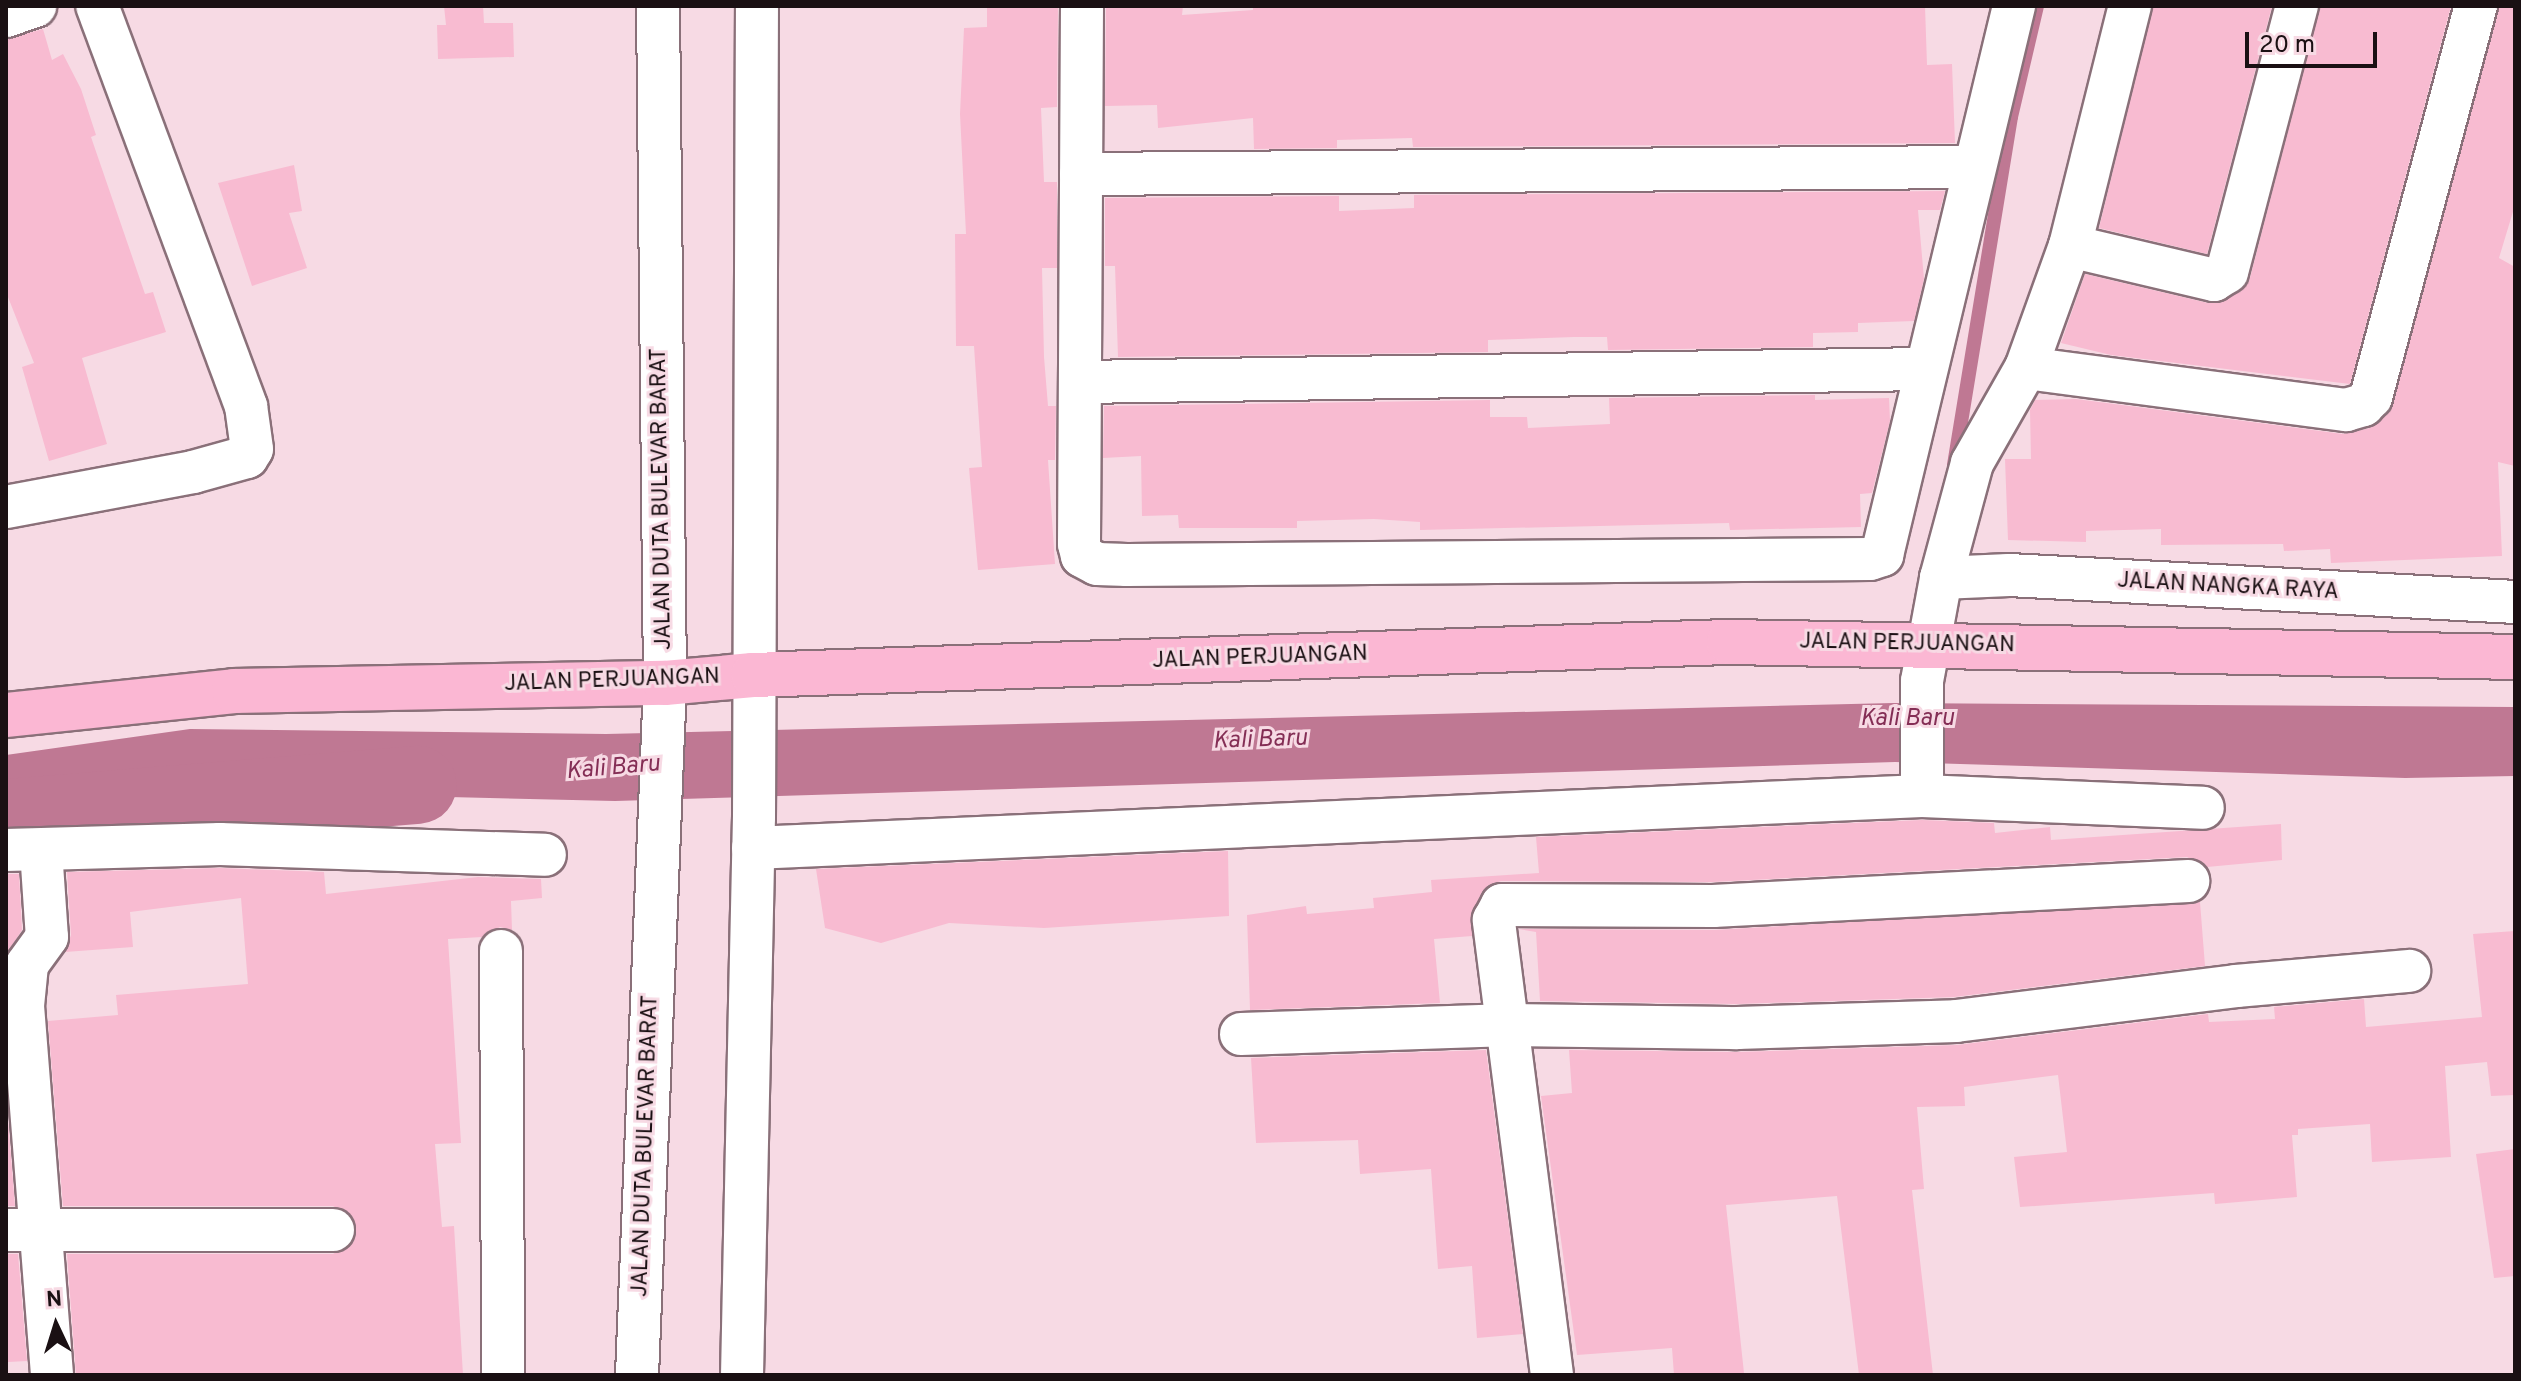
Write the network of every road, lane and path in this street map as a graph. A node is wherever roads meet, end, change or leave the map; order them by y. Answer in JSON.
{"nodes":[{"id":1,"x":35,"y":6,"type":"edge"},
{"id":2,"x":97,"y":6,"type":"edge"},
{"id":3,"x":658,"y":6,"type":"edge"},
{"id":4,"x":757,"y":6,"type":"edge"},
{"id":5,"x":1082,"y":6,"type":"edge"},
{"id":6,"x":2014,"y":6,"type":"edge"},
{"id":7,"x":2130,"y":6,"type":"edge"},
{"id":8,"x":2297,"y":6,"type":"edge"},
{"id":9,"x":2476,"y":6,"type":"edge"},
{"id":10,"x":6,"y":16,"type":"edge"},
{"id":11,"x":1971,"y":167,"type":"junction"},
{"id":12,"x":1081,"y":174,"type":"junction"},
{"id":13,"x":2070,"y":246,"type":"junction"},
{"id":14,"x":2026,"y":368,"type":"junction"},
{"id":15,"x":1924,"y":369,"type":"junction"},
{"id":16,"x":1080,"y":382,"type":"junction"},
{"id":17,"x":9,"y":499,"type":"edge"},
{"id":18,"x":1941,"y":578,"type":"junction"},
{"id":19,"x":2515,"y":602,"type":"edge"},
{"id":20,"x":2515,"y":657,"type":"edge"},
{"id":21,"x":1925,"y":663,"type":"junction"},
{"id":22,"x":753,"y":675,"type":"junction"},
{"id":23,"x":664,"y":702,"type":"junction"},
{"id":24,"x":6,"y":715,"type":"edge"},
{"id":25,"x":1921,"y":784,"type":"junction"},
{"id":26,"x":2203,"y":808,"type":"dead end"},
{"id":27,"x":753,"y":832,"type":"junction"},
{"id":28,"x":24,"y":850,"type":"edge"},
{"id":29,"x":545,"y":855,"type":"dead end"},
{"id":30,"x":2188,"y":881,"type":"dead end"},
{"id":31,"x":501,"y":951,"type":"dead end"},
{"id":32,"x":2409,"y":971,"type":"dead end"},
{"id":33,"x":1510,"y":1025,"type":"junction"},
{"id":34,"x":1241,"y":1034,"type":"dead end"},
{"id":35,"x":24,"y":1230,"type":"edge"},
{"id":36,"x":333,"y":1230,"type":"dead end"},
{"id":37,"x":52,"y":1375,"type":"edge"},
{"id":38,"x":503,"y":1375,"type":"edge"},
{"id":39,"x":637,"y":1375,"type":"edge"},
{"id":40,"x":742,"y":1375,"type":"edge"},
{"id":41,"x":1552,"y":1375,"type":"edge"}],
"edges":[{"from":1,"to":10,"type":"street"},
{"from":2,"to":17,"type":"street"},
{"from":3,"to":23,"type":"street","name":"JALAN DUTA BULEVAR BARAT"},
{"from":4,"to":22,"type":"street"},
{"from":5,"to":12,"type":"street"},
{"from":6,"to":11,"type":"street"},
{"from":7,"to":13,"type":"street"},
{"from":8,"to":13,"type":"street"},
{"from":9,"to":14,"type":"street"},
{"from":11,"to":12,"type":"street"},
{"from":11,"to":15,"type":"street"},
{"from":12,"to":16,"type":"street"},
{"from":13,"to":14,"type":"street"},
{"from":14,"to":18,"type":"street"},
{"from":15,"to":16,"type":"street"},
{"from":15,"to":16,"type":"street"},
{"from":18,"to":19,"type":"street","name":"JALAN NANGKA RAYA"},
{"from":18,"to":21,"type":"street"},
{"from":20,"to":21,"type":"main road","name":"JALAN PERJUANGAN"},
{"from":21,"to":22,"type":"main road","name":"JALAN PERJUANGAN"},
{"from":21,"to":25,"type":"street"},
{"from":22,"to":23,"type":"main road","name":"JALAN PERJUANGAN"},
{"from":22,"to":27,"type":"street"},
{"from":23,"to":24,"type":"main road","name":"JALAN PERJUANGAN"},
{"from":23,"to":39,"type":"street","name":"JALAN DUTA BULEVAR BARAT"},
{"from":25,"to":26,"type":"street"},
{"from":25,"to":27,"type":"street"},
{"from":27,"to":40,"type":"street"},
{"from":28,"to":29,"type":"street"},
{"from":28,"to":35,"type":"street"},
{"from":30,"to":33,"type":"street"},
{"from":31,"to":38,"type":"street"},
{"from":32,"to":33,"type":"street"},
{"from":33,"to":34,"type":"street"},
{"from":33,"to":41,"type":"street"},
{"from":35,"to":36,"type":"street"},
{"from":35,"to":37,"type":"street"}]}
